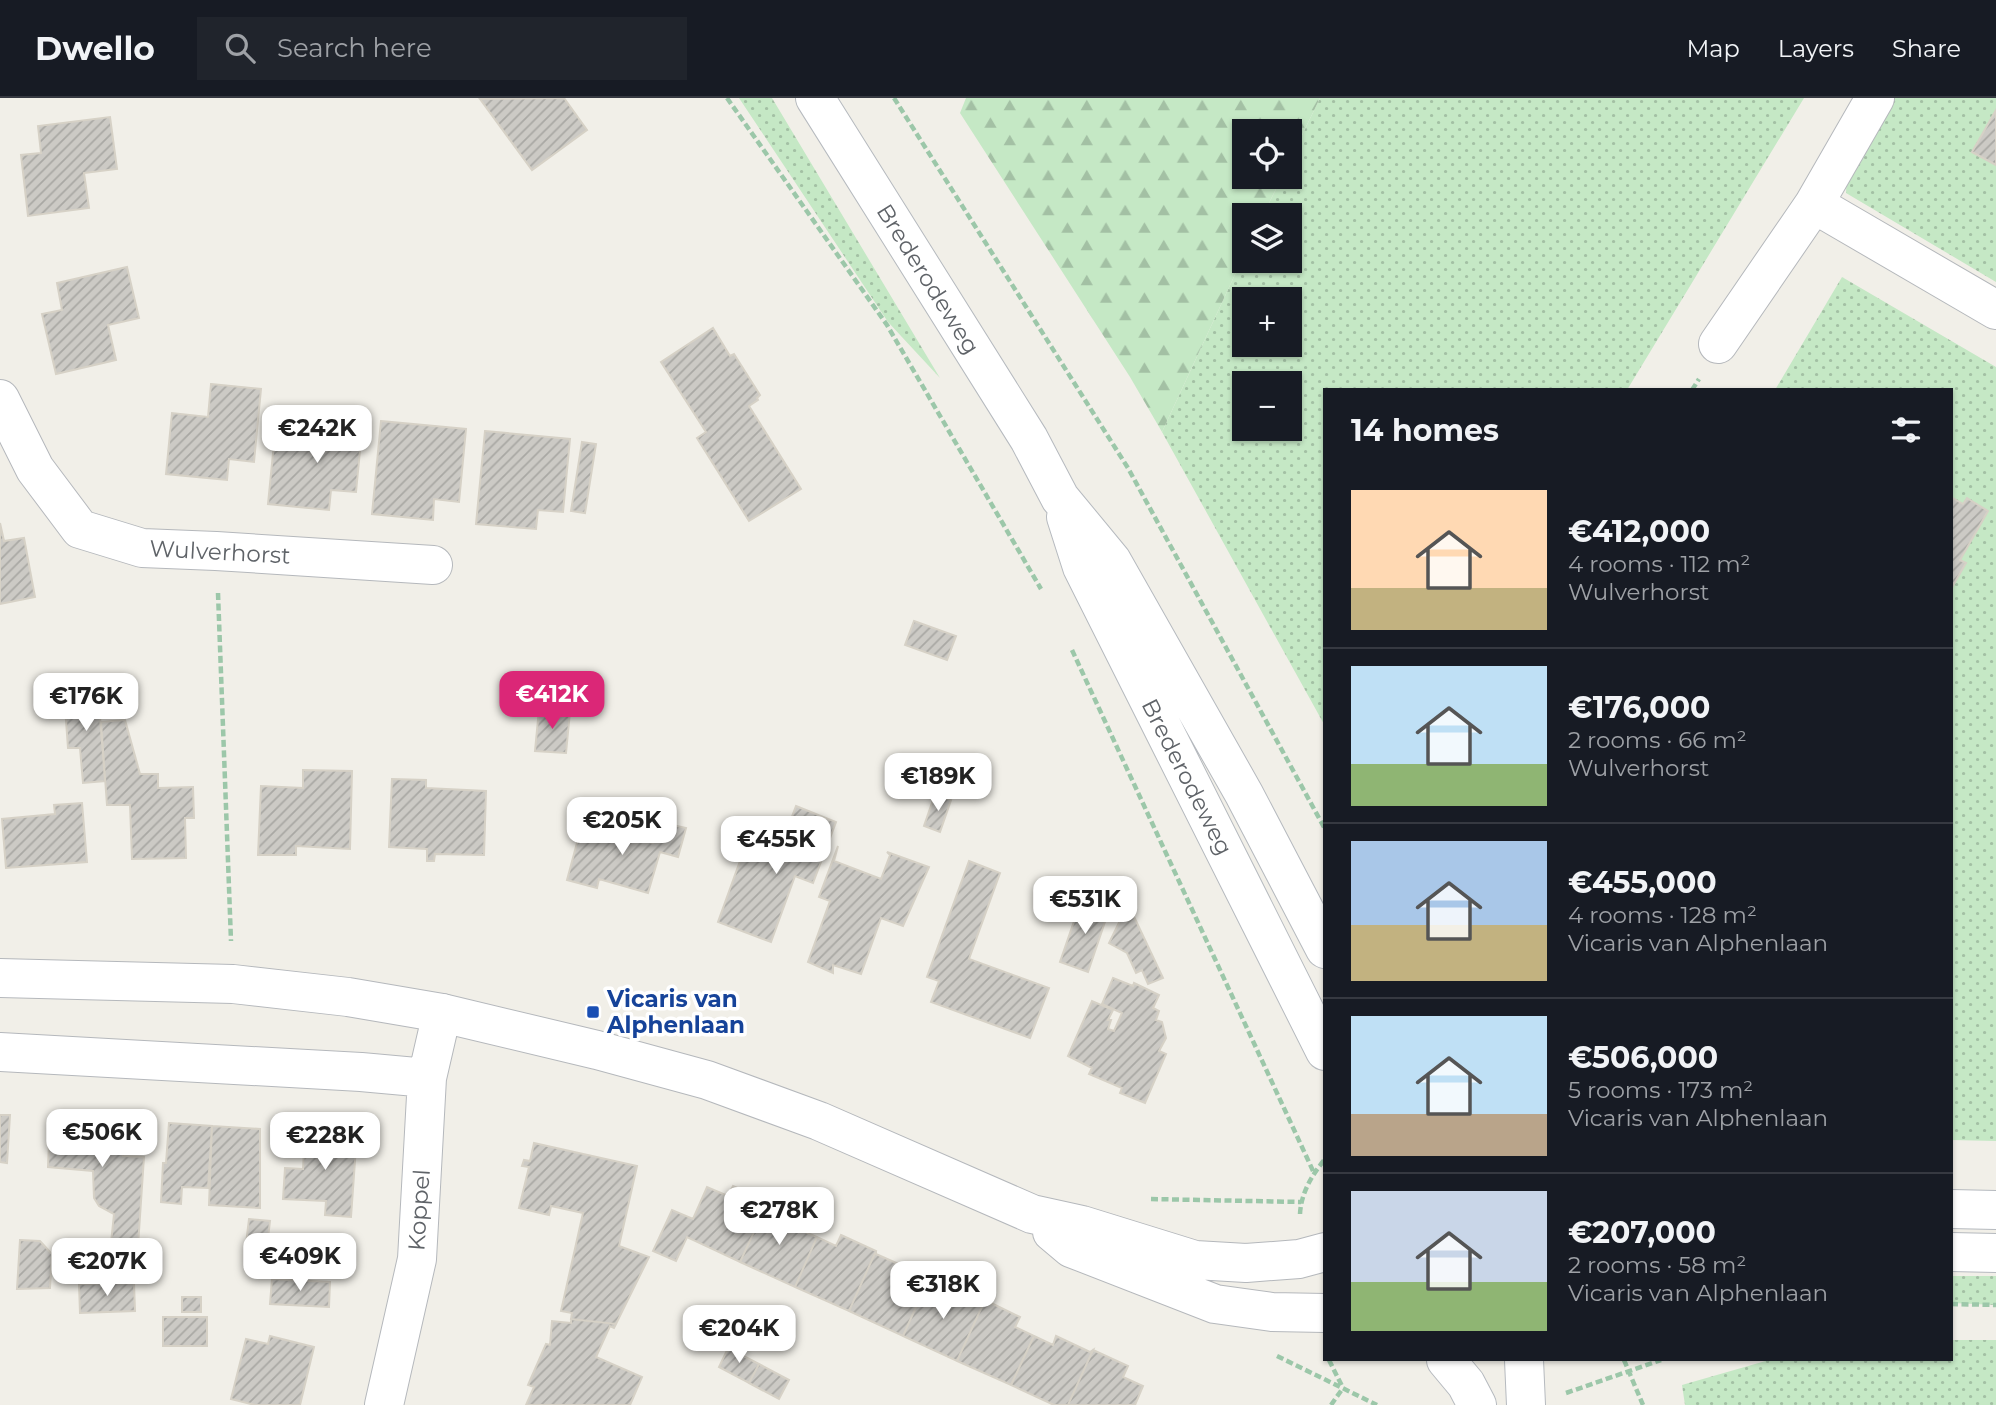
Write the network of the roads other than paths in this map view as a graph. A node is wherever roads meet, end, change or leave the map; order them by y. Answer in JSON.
{"nodes":[{"id":1,"x":815,"y":98,"type":"edge"},
{"id":2,"x":1875,"y":98,"type":"edge"},
{"id":3,"x":1814,"y":204,"type":"junction"},
{"id":4,"x":1996,"y":310,"type":"edge"},
{"id":5,"x":1718,"y":344,"type":"dead end"},
{"id":6,"x":0,"y":399,"type":"edge"},
{"id":7,"x":1060,"y":498,"type":"junction"},
{"id":8,"x":433,"y":565,"type":"dead end"},
{"id":9,"x":1323,"y":945,"type":"edge"},
{"id":10,"x":0,"y":978,"type":"edge"},
{"id":11,"x":442,"y":1013,"type":"junction"},
{"id":12,"x":1323,"y":1047,"type":"edge"},
{"id":13,"x":0,"y":1052,"type":"edge"},
{"id":14,"x":427,"y":1078,"type":"junction"},
{"id":15,"x":1953,"y":1209,"type":"edge"},
{"id":16,"x":1996,"y":1210,"type":"edge"},
{"id":17,"x":1032,"y":1214,"type":"junction"},
{"id":18,"x":1953,"y":1252,"type":"edge"},
{"id":19,"x":1323,"y":1253,"type":"edge"},
{"id":20,"x":1996,"y":1253,"type":"edge"},
{"id":21,"x":1323,"y":1313,"type":"edge"},
{"id":22,"x":1447,"y":1361,"type":"edge"},
{"id":23,"x":1524,"y":1361,"type":"edge"},
{"id":24,"x":1540,"y":1401,"type":"edge"},
{"id":25,"x":384,"y":1405,"type":"edge"},
{"id":26,"x":1476,"y":1405,"type":"edge"}],
"edges":[{"from":1,"to":7,"type":"street","name":"Brederodeweg"},
{"from":2,"to":3,"type":"street"},
{"from":3,"to":4,"type":"street"},
{"from":3,"to":5,"type":"street"},
{"from":6,"to":8,"type":"street","name":"Wulverhorst"},
{"from":7,"to":9,"type":"street","name":"Brederodeweg"},
{"from":7,"to":12,"type":"street","name":"Brederodeweg"},
{"from":10,"to":11,"type":"street"},
{"from":11,"to":14,"type":"street","name":"Koppel"},
{"from":11,"to":17,"type":"street"},
{"from":13,"to":14,"type":"street"},
{"from":14,"to":25,"type":"street","name":"Koppel"},
{"from":15,"to":16,"type":"street"},
{"from":17,"to":19,"type":"street"},
{"from":17,"to":21,"type":"street"},
{"from":18,"to":20,"type":"street"},
{"from":22,"to":26,"type":"street"},
{"from":23,"to":24,"type":"street"}]}
